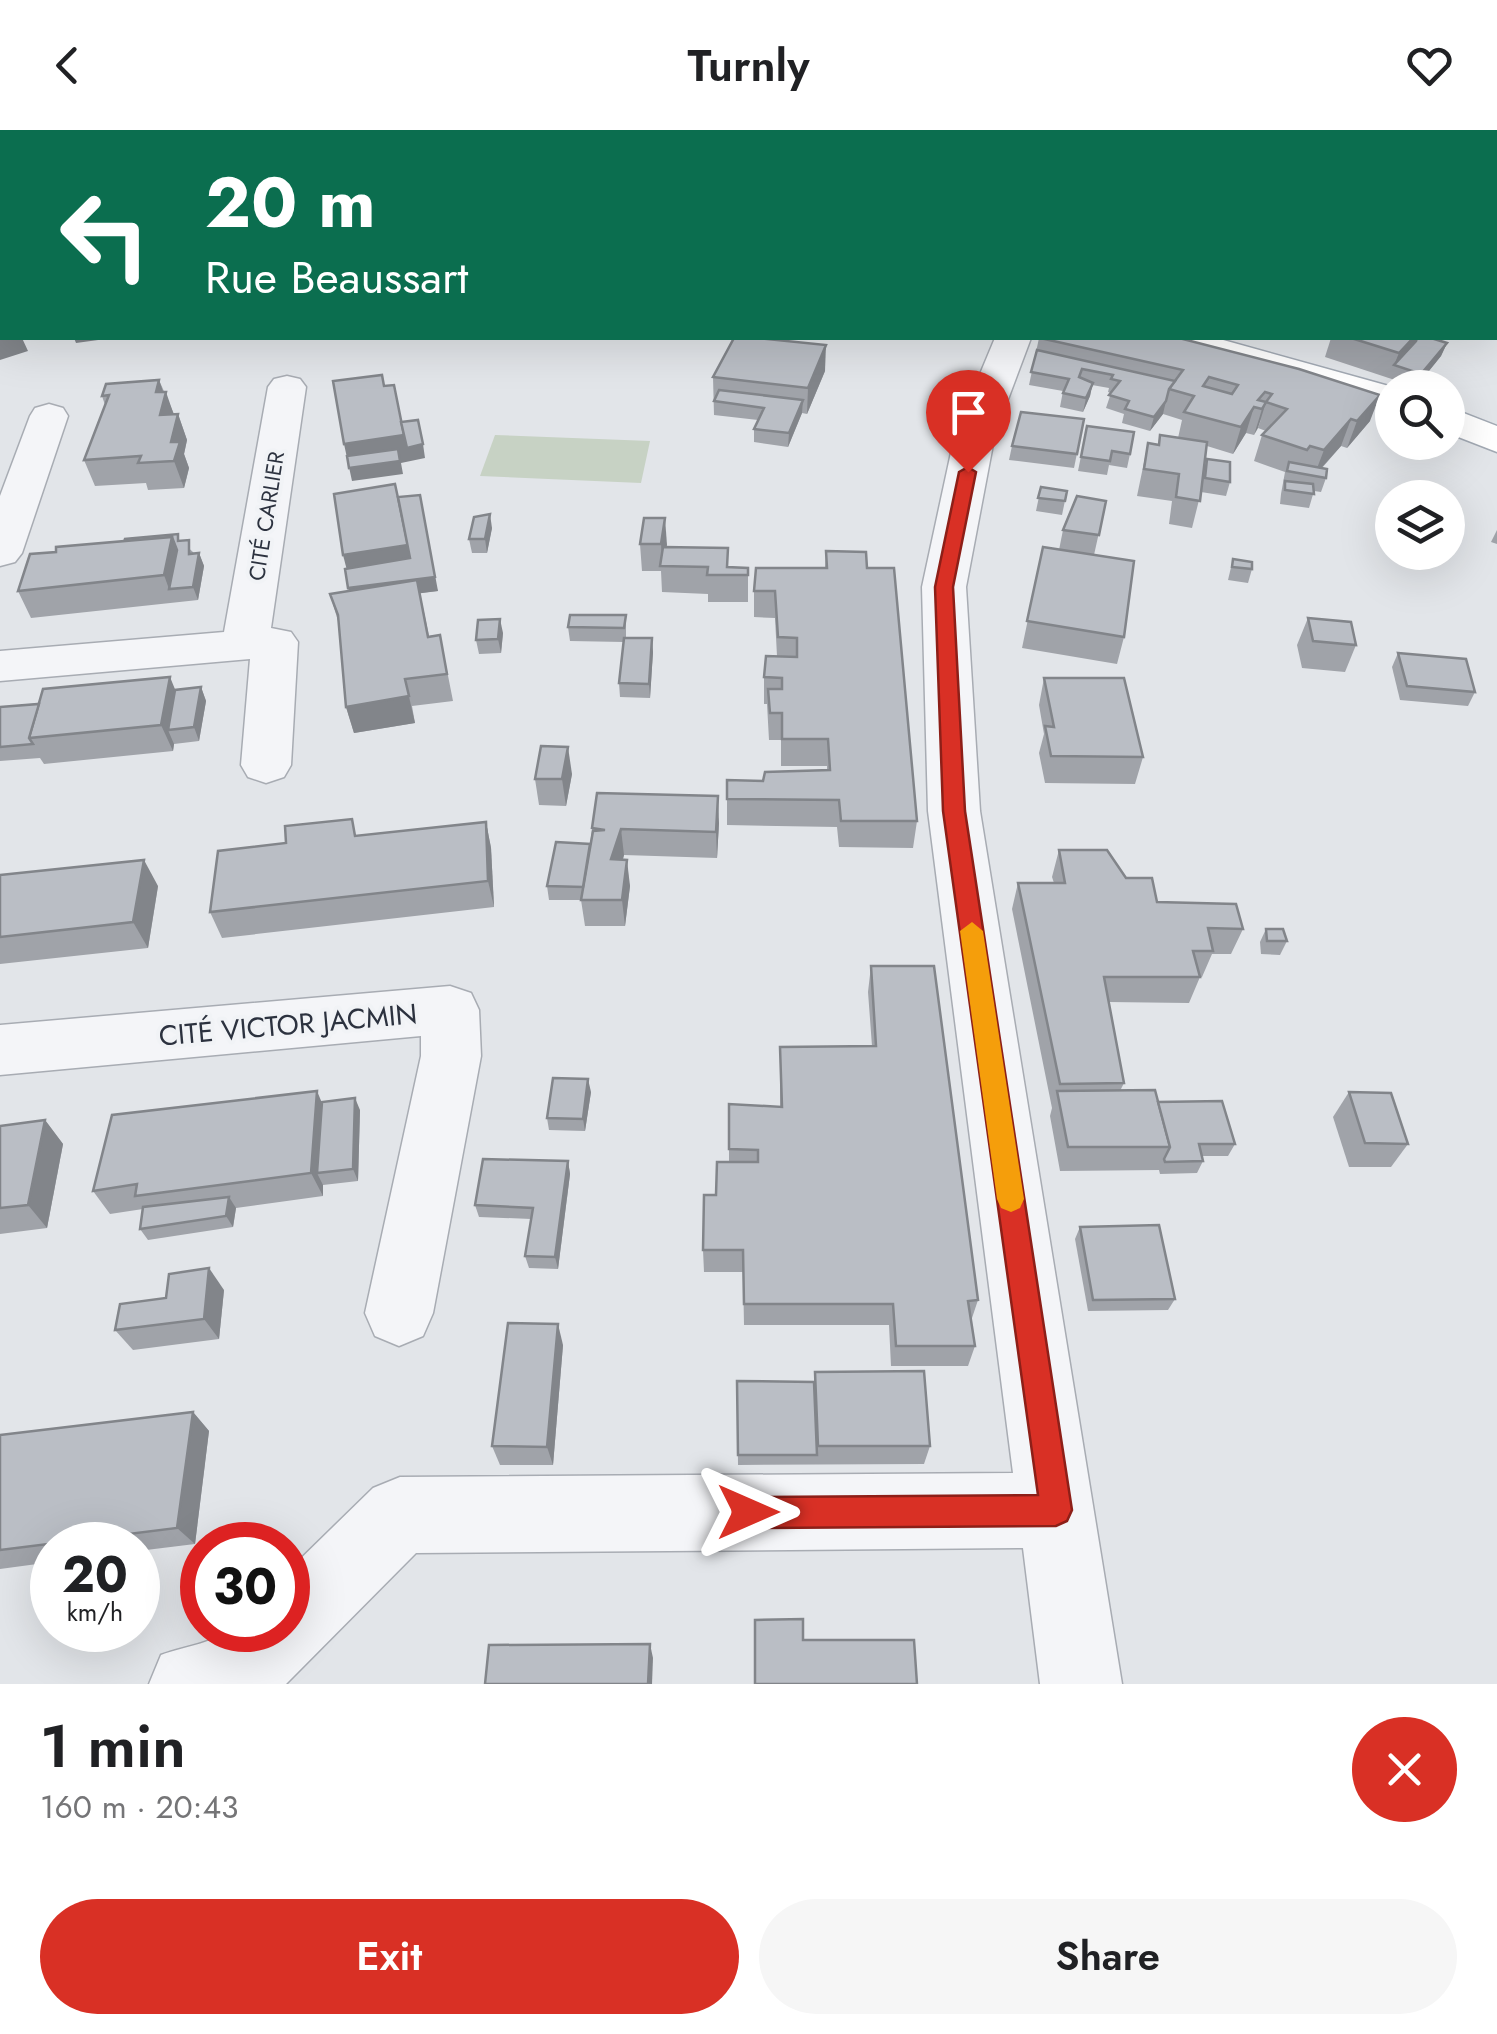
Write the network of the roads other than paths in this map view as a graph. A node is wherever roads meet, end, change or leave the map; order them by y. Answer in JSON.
{"nodes":[{"id":1,"x":1012,"y":340,"type":"edge"},
{"id":2,"x":1185,"y":340,"type":"edge"},
{"id":3,"x":287,"y":387,"type":"dead end"},
{"id":4,"x":1375,"y":393,"type":"edge"},
{"id":5,"x":49,"y":416,"type":"dead end"},
{"id":6,"x":1465,"y":426,"type":"edge"},
{"id":7,"x":1497,"y":440,"type":"edge"},
{"id":8,"x":0,"y":553,"type":"edge"},
{"id":9,"x":244,"y":645,"type":"junction"},
{"id":10,"x":0,"y":666,"type":"edge"},
{"id":11,"x":266,"y":765,"type":"dead end"},
{"id":12,"x":0,"y":1050,"type":"edge"},
{"id":13,"x":399,"y":1313,"type":"dead end"},
{"id":14,"x":1056,"y":1510,"type":"junction"},
{"id":15,"x":310,"y":1604,"type":"edge"},
{"id":16,"x":261,"y":1652,"type":"edge"},
{"id":17,"x":190,"y":1684,"type":"edge"},
{"id":18,"x":1082,"y":1684,"type":"edge"}],
"edges":[{"from":1,"to":14,"type":"street"},
{"from":2,"to":4,"type":"main road"},
{"from":3,"to":9,"type":"street","name":"CITÉ CARLIER"},
{"from":5,"to":8,"type":"street"},
{"from":6,"to":7,"type":"main road"},
{"from":9,"to":10,"type":"street"},
{"from":9,"to":11,"type":"street"},
{"from":12,"to":13,"type":"street","name":"CITÉ VICTOR JACMIN"},
{"from":14,"to":15,"type":"street"},
{"from":14,"to":18,"type":"street"},
{"from":16,"to":17,"type":"street"}]}
